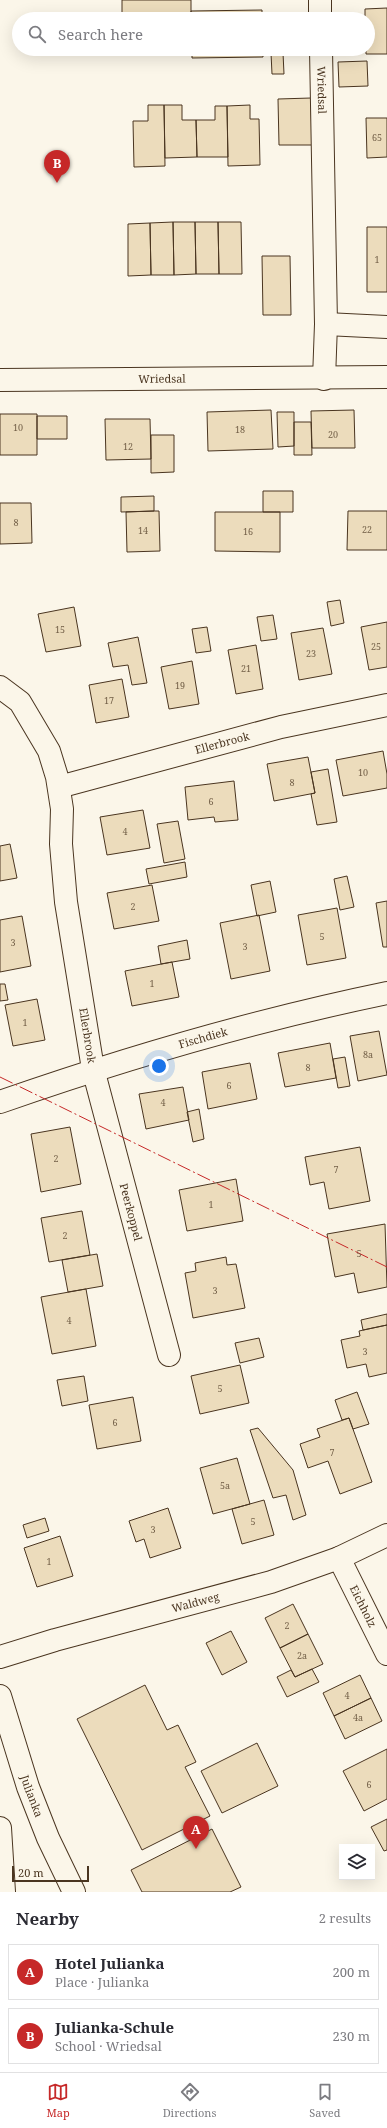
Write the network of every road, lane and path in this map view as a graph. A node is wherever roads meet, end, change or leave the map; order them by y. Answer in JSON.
{"nodes":[{"id":1,"x":320,"y":0,"type":"edge"},
{"id":2,"x":320,"y":12,"type":"edge"},
{"id":3,"x":321,"y":56,"type":"edge"},
{"id":4,"x":326,"y":324,"type":"junction"},
{"id":5,"x":387,"y":327,"type":"edge"},
{"id":6,"x":387,"y":377,"type":"edge"},
{"id":7,"x":324,"y":379,"type":"junction"},
{"id":8,"x":0,"y":380,"type":"edge"},
{"id":9,"x":0,"y":687,"type":"edge"},
{"id":10,"x":387,"y":705,"type":"edge"},
{"id":11,"x":59,"y":787,"type":"junction"},
{"id":12,"x":387,"y":993,"type":"edge"},
{"id":13,"x":93,"y":1069,"type":"junction"},
{"id":14,"x":0,"y":1102,"type":"edge"},
{"id":15,"x":169,"y":1355,"type":"dead end"},
{"id":16,"x":387,"y":1535,"type":"edge"},
{"id":17,"x":338,"y":1558,"type":"junction"},
{"id":18,"x":387,"y":1654,"type":"edge"},
{"id":19,"x":0,"y":1657,"type":"edge"},
{"id":20,"x":0,"y":1696,"type":"edge"},
{"id":21,"x":0,"y":1828,"type":"edge"},
{"id":22,"x":4,"y":1892,"type":"edge"},
{"id":23,"x":74,"y":1892,"type":"edge"}],
"edges":[{"from":1,"to":2,"type":"street"},
{"from":3,"to":4,"type":"street","name":"Wriedsal"},
{"from":4,"to":5,"type":"street"},
{"from":4,"to":7,"type":"street","name":"Wriedsal"},
{"from":6,"to":7,"type":"street","name":"Wriedsal"},
{"from":7,"to":8,"type":"street","name":"Wriedsal"},
{"from":9,"to":11,"type":"street","name":"Ellerbrook"},
{"from":10,"to":11,"type":"street","name":"Ellerbrook"},
{"from":11,"to":13,"type":"street","name":"Ellerbrook"},
{"from":12,"to":13,"type":"street","name":"Fischdiek"},
{"from":13,"to":14,"type":"street","name":"Fischdiek"},
{"from":13,"to":15,"type":"street","name":"Peerkoppel"},
{"from":16,"to":17,"type":"street","name":"Waldweg"},
{"from":17,"to":18,"type":"street","name":"Eichholz"},
{"from":17,"to":19,"type":"street","name":"Waldweg"},
{"from":20,"to":23,"type":"street","name":"Julianka"},
{"from":21,"to":22,"type":"street"}]}
